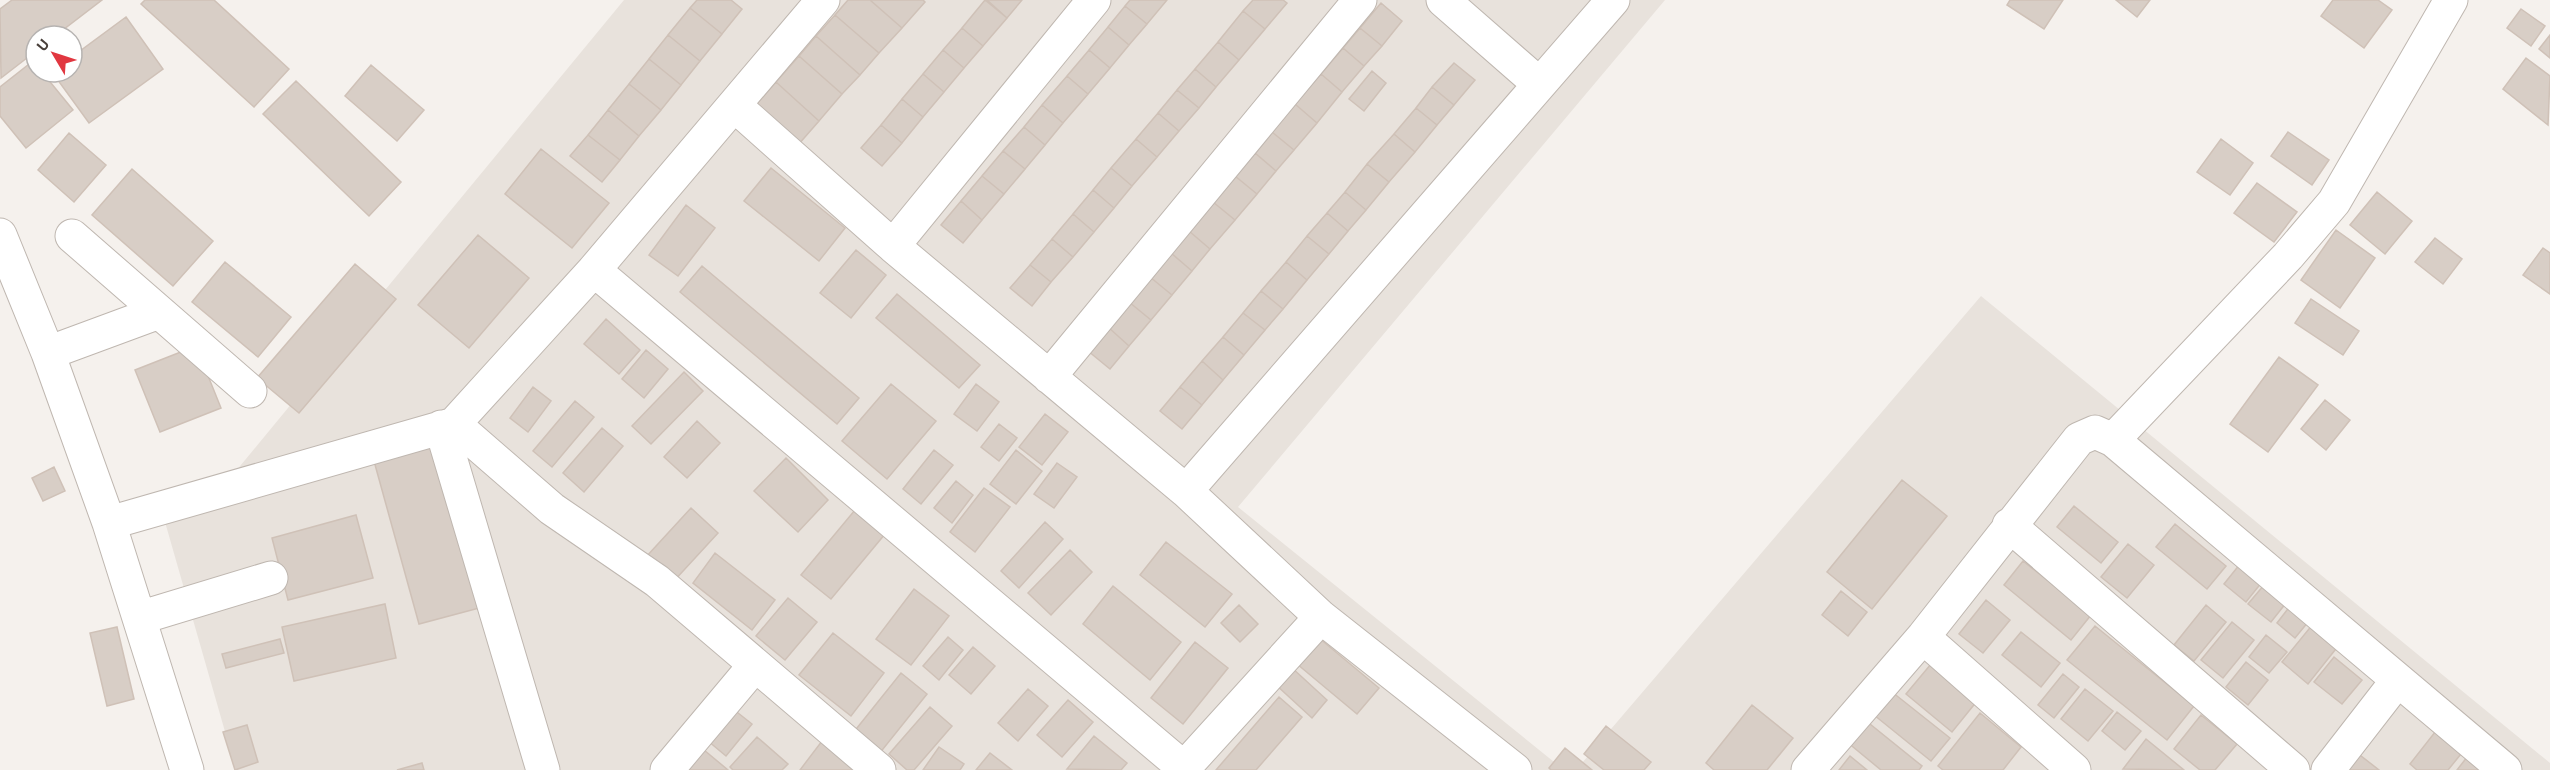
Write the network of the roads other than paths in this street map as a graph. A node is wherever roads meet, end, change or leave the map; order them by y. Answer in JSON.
{"nodes":[{"id":1,"x":823,"y":0,"type":"edge"},
{"id":2,"x":1094,"y":0,"type":"edge"},
{"id":3,"x":1360,"y":0,"type":"edge"},
{"id":4,"x":1443,"y":0,"type":"edge"},
{"id":5,"x":1613,"y":0,"type":"edge"},
{"id":6,"x":2451,"y":0,"type":"edge"},
{"id":7,"x":1539,"y":84,"type":"junction"},
{"id":8,"x":734,"y":105,"type":"junction"},
{"id":9,"x":0,"y":235,"type":"edge"},
{"id":10,"x":72,"y":236,"type":"dead end"},
{"id":11,"x":893,"y":246,"type":"junction"},
{"id":12,"x":594,"y":270,"type":"junction"},
{"id":13,"x":159,"y":312,"type":"junction"},
{"id":14,"x":48,"y":353,"type":"junction"},
{"id":15,"x":1049,"y":377,"type":"junction"},
{"id":16,"x":250,"y":391,"type":"dead end"},
{"id":17,"x":447,"y":426,"type":"junction"},
{"id":18,"x":2113,"y":440,"type":"junction"},
{"id":19,"x":1186,"y":491,"type":"junction"},
{"id":20,"x":109,"y":523,"type":"junction"},
{"id":21,"x":2009,"y":525,"type":"junction"},
{"id":22,"x":271,"y":578,"type":"dead end"},
{"id":23,"x":1321,"y":617,"type":"junction"},
{"id":24,"x":139,"y":618,"type":"junction"},
{"id":25,"x":1923,"y":637,"type":"junction"},
{"id":26,"x":755,"y":665,"type":"junction"},
{"id":27,"x":2397,"y":681,"type":"junction"},
{"id":28,"x":2060,"y":765,"type":"edge"},
{"id":29,"x":1509,"y":768,"type":"edge"},
{"id":30,"x":1183,"y":769,"type":"edge"},
{"id":31,"x":187,"y":770,"type":"edge"},
{"id":32,"x":543,"y":770,"type":"edge"},
{"id":33,"x":668,"y":770,"type":"edge"},
{"id":34,"x":879,"y":770,"type":"edge"},
{"id":35,"x":1808,"y":770,"type":"edge"},
{"id":36,"x":2293,"y":770,"type":"edge"},
{"id":37,"x":2328,"y":770,"type":"edge"},
{"id":38,"x":2505,"y":770,"type":"edge"}],
"edges":[{"from":1,"to":8,"type":"street"},
{"from":2,"to":11,"type":"street"},
{"from":3,"to":15,"type":"street"},
{"from":4,"to":7,"type":"street"},
{"from":5,"to":7,"type":"street"},
{"from":6,"to":18,"type":"street"},
{"from":7,"to":19,"type":"street"},
{"from":8,"to":11,"type":"street"},
{"from":8,"to":12,"type":"street"},
{"from":9,"to":14,"type":"street"},
{"from":10,"to":13,"type":"street"},
{"from":11,"to":15,"type":"street"},
{"from":12,"to":17,"type":"street"},
{"from":12,"to":30,"type":"street"},
{"from":13,"to":14,"type":"street"},
{"from":13,"to":16,"type":"street"},
{"from":14,"to":20,"type":"street"},
{"from":15,"to":19,"type":"street"},
{"from":17,"to":20,"type":"street"},
{"from":17,"to":26,"type":"street"},
{"from":17,"to":32,"type":"street"},
{"from":18,"to":21,"type":"street"},
{"from":18,"to":27,"type":"street"},
{"from":19,"to":23,"type":"street"},
{"from":20,"to":24,"type":"street"},
{"from":21,"to":25,"type":"street"},
{"from":21,"to":36,"type":"street"},
{"from":22,"to":24,"type":"street"},
{"from":23,"to":29,"type":"street"},
{"from":23,"to":30,"type":"street"},
{"from":24,"to":31,"type":"street"},
{"from":25,"to":28,"type":"street"},
{"from":25,"to":35,"type":"street"},
{"from":26,"to":33,"type":"street"},
{"from":26,"to":34,"type":"street"},
{"from":27,"to":37,"type":"street"},
{"from":27,"to":38,"type":"street"}]}
